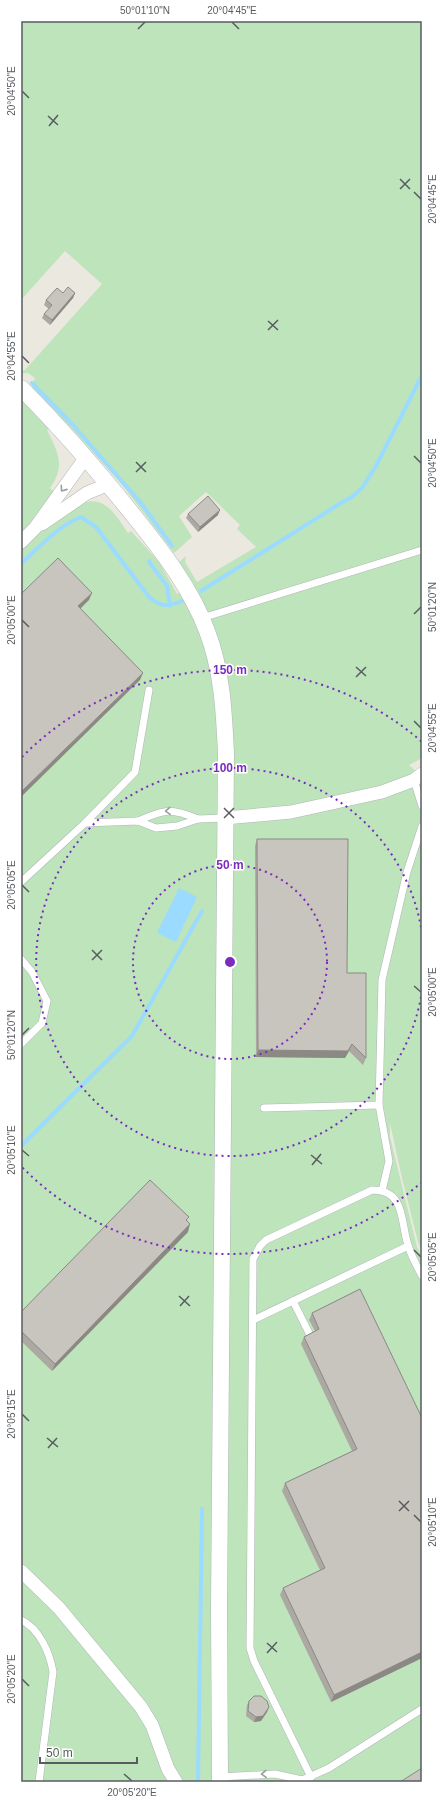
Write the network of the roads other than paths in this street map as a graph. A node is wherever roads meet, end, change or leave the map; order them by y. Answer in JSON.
{"nodes":[{"id":1,"x":21,"y":388,"type":"edge"},
{"id":2,"x":86,"y":457,"type":"junction"},
{"id":3,"x":108,"y":484,"type":"junction"},
{"id":4,"x":35,"y":528,"type":"junction"},
{"id":5,"x":21,"y":542,"type":"edge"},
{"id":6,"x":422,"y":550,"type":"edge"},
{"id":7,"x":202,"y":618,"type":"junction"},
{"id":8,"x":150,"y":690,"type":"dead end"},
{"id":9,"x":418,"y":777,"type":"edge"},
{"id":10,"x":422,"y":806,"type":"edge"},
{"id":11,"x":225,"y":818,"type":"junction"},
{"id":12,"x":198,"y":819,"type":"junction"},
{"id":13,"x":138,"y":821,"type":"junction"},
{"id":14,"x":85,"y":823,"type":"junction"},
{"id":15,"x":422,"y":826,"type":"edge"},
{"id":16,"x":21,"y":882,"type":"edge"},
{"id":17,"x":21,"y":959,"type":"edge"},
{"id":18,"x":21,"y":1044,"type":"edge"},
{"id":19,"x":378,"y":1105,"type":"junction"},
{"id":20,"x":264,"y":1108,"type":"dead end"},
{"id":21,"x":382,"y":1191,"type":"junction"},
{"id":22,"x":408,"y":1246,"type":"junction"},
{"id":23,"x":422,"y":1276,"type":"edge"},
{"id":24,"x":293,"y":1301,"type":"junction"},
{"id":25,"x":253,"y":1320,"type":"junction"},
{"id":26,"x":309,"y":1333,"type":"edge"},
{"id":27,"x":21,"y":1571,"type":"edge"},
{"id":28,"x":21,"y":1620,"type":"edge"},
{"id":29,"x":422,"y":1709,"type":"edge"},
{"id":30,"x":311,"y":1777,"type":"junction"},
{"id":31,"x":220,"y":1780,"type":"edge"},
{"id":32,"x":301,"y":1781,"type":"edge"},
{"id":33,"x":39,"y":1782,"type":"edge"},
{"id":34,"x":176,"y":1782,"type":"edge"}],
"edges":[{"from":1,"to":2,"type":"street"},
{"from":2,"to":3,"type":"street"},
{"from":2,"to":4,"type":"street","one_way":true},
{"from":3,"to":4,"type":"street"},
{"from":3,"to":7,"type":"street"},
{"from":4,"to":5,"type":"street"},
{"from":6,"to":7,"type":"lane"},
{"from":7,"to":11,"type":"street"},
{"from":8,"to":14,"type":"lane"},
{"from":9,"to":10,"type":"lane"},
{"from":9,"to":11,"type":"street"},
{"from":11,"to":12,"type":"lane"},
{"from":11,"to":31,"type":"street"},
{"from":12,"to":13,"type":"lane"},
{"from":12,"to":13,"type":"lane","one_way":true},
{"from":13,"to":14,"type":"lane"},
{"from":14,"to":16,"type":"lane"},
{"from":15,"to":19,"type":"lane"},
{"from":17,"to":18,"type":"lane"},
{"from":19,"to":20,"type":"lane"},
{"from":19,"to":21,"type":"lane"},
{"from":21,"to":22,"type":"lane"},
{"from":21,"to":25,"type":"lane"},
{"from":22,"to":23,"type":"lane"},
{"from":22,"to":24,"type":"lane"},
{"from":24,"to":25,"type":"lane"},
{"from":24,"to":26,"type":"lane"},
{"from":25,"to":30,"type":"lane"},
{"from":27,"to":34,"type":"street"},
{"from":28,"to":33,"type":"lane"},
{"from":29,"to":30,"type":"lane"},
{"from":30,"to":32,"type":"lane"},
{"from":32,"to":31,"type":"lane","one_way":true}]}
